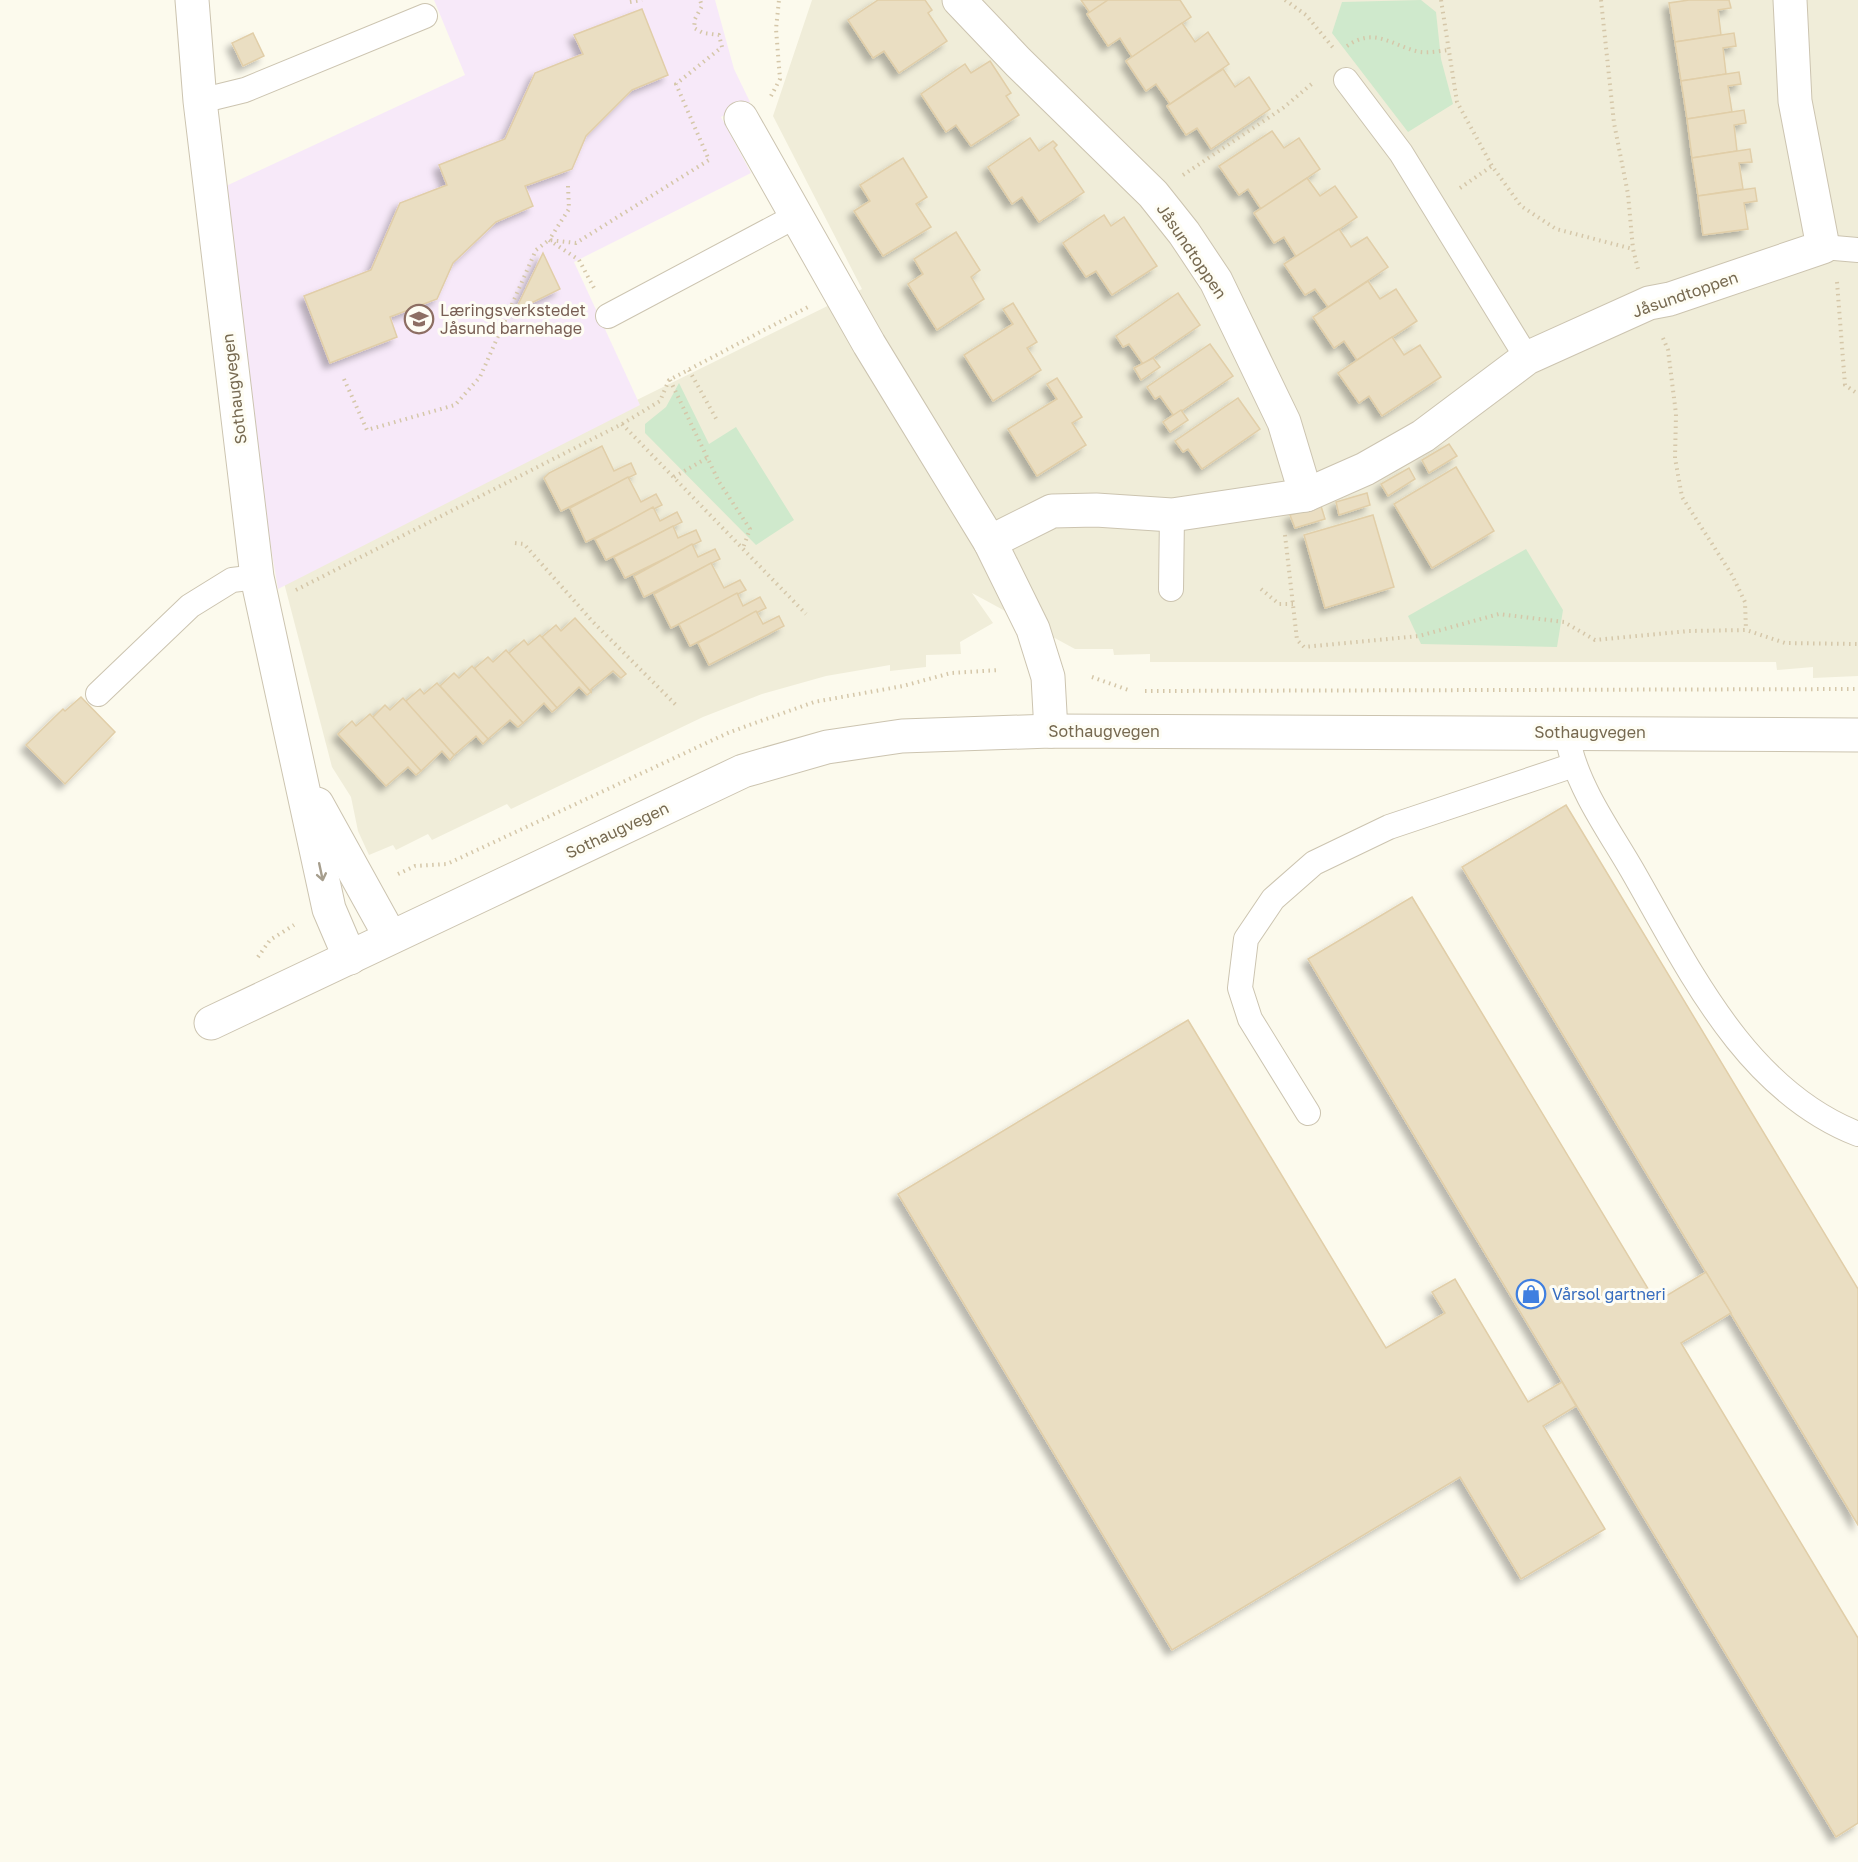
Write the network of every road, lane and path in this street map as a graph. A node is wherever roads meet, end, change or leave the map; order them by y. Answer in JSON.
{"nodes":[{"id":1,"x":192,"y":0,"type":"edge"},
{"id":2,"x":642,"y":0,"type":"edge"},
{"id":3,"x":700,"y":0,"type":"edge"},
{"id":4,"x":779,"y":0,"type":"edge"},
{"id":5,"x":959,"y":0,"type":"edge"},
{"id":6,"x":1285,"y":0,"type":"edge"},
{"id":7,"x":1441,"y":0,"type":"edge"},
{"id":8,"x":1601,"y":0,"type":"edge"},
{"id":9,"x":1790,"y":0,"type":"edge"},
{"id":10,"x":630,"y":2,"type":"dead end"},
{"id":11,"x":425,"y":16,"type":"dead end"},
{"id":12,"x":1449,"y":50,"type":"junction"},
{"id":13,"x":1317,"y":79,"type":"dead end"},
{"id":14,"x":1346,"y":80,"type":"dead end"},
{"id":15,"x":200,"y":101,"type":"junction"},
{"id":16,"x":741,"y":118,"type":"joint"},
{"id":17,"x":1173,"y":181,"type":"dead end"},
{"id":18,"x":568,"y":186,"type":"dead end"},
{"id":19,"x":798,"y":216,"type":"junction"},
{"id":20,"x":549,"y":240,"type":"junction"},
{"id":21,"x":1823,"y":247,"type":"junction"},
{"id":22,"x":1633,"y":249,"type":"junction"},
{"id":23,"x":1858,"y":250,"type":"edge"},
{"id":24,"x":1640,"y":278,"type":"dead end"},
{"id":25,"x":840,"y":290,"type":"junction"},
{"id":26,"x":608,"y":316,"type":"joint"},
{"id":27,"x":1661,"y":332,"type":"dead end"},
{"id":28,"x":1527,"y":358,"type":"junction"},
{"id":29,"x":689,"y":370,"type":"junction"},
{"id":30,"x":345,"y":379,"type":"dead end"},
{"id":31,"x":669,"y":380,"type":"junction"},
{"id":32,"x":1858,"y":394,"type":"edge"},
{"id":33,"x":718,"y":422,"type":"dead end"},
{"id":34,"x":622,"y":424,"type":"junction"},
{"id":35,"x":707,"y":458,"type":"junction"},
{"id":36,"x":674,"y":477,"type":"junction"},
{"id":37,"x":1293,"y":497,"type":"junction"},
{"id":38,"x":1172,"y":515,"type":"junction"},
{"id":39,"x":990,"y":542,"type":"junction"},
{"id":40,"x":515,"y":543,"type":"dead end"},
{"id":41,"x":742,"y":548,"type":"junction"},
{"id":42,"x":1261,"y":588,"type":"dead end"},
{"id":43,"x":1171,"y":589,"type":"dead end"},
{"id":44,"x":260,"y":592,"type":"junction"},
{"id":45,"x":1293,"y":604,"type":"junction"},
{"id":46,"x":806,"y":614,"type":"dead end"},
{"id":47,"x":1746,"y":630,"type":"junction"},
{"id":48,"x":1858,"y":644,"type":"edge"},
{"id":49,"x":1092,"y":677,"type":"dead end"},
{"id":50,"x":1858,"y":689,"type":"edge"},
{"id":51,"x":98,"y":694,"type":"dead end"},
{"id":52,"x":676,"y":705,"type":"dead end"},
{"id":53,"x":1051,"y":731,"type":"junction"},
{"id":54,"x":1566,"y":732,"type":"junction"},
{"id":55,"x":1858,"y":735,"type":"edge"},
{"id":56,"x":1574,"y":765,"type":"junction"},
{"id":57,"x":301,"y":774,"type":"junction"},
{"id":58,"x":296,"y":924,"type":"dead end"},
{"id":59,"x":390,"y":936,"type":"junction"},
{"id":60,"x":350,"y":958,"type":"junction"},
{"id":61,"x":249,"y":961,"type":"dead end"},
{"id":62,"x":211,"y":1023,"type":"dead end"},
{"id":63,"x":1308,"y":1113,"type":"dead end"},
{"id":64,"x":1858,"y":1134,"type":"edge"}],
"edges":[{"from":1,"to":15,"type":"street","name":"Sothaugvegen"},
{"from":2,"to":10,"type":"path"},
{"from":3,"to":20,"type":"path"},
{"from":4,"to":16,"type":"path"},
{"from":5,"to":37,"type":"street","name":"Jåsundtoppen"},
{"from":6,"to":12,"type":"path"},
{"from":7,"to":12,"type":"path"},
{"from":8,"to":22,"type":"path"},
{"from":9,"to":21,"type":"street"},
{"from":11,"to":15,"type":"lane"},
{"from":12,"to":22,"type":"path"},
{"from":13,"to":17,"type":"path"},
{"from":14,"to":28,"type":"lane"},
{"from":15,"to":44,"type":"street","name":"Sothaugvegen"},
{"from":16,"to":19,"type":"street"},
{"from":18,"to":20,"type":"path"},
{"from":19,"to":25,"type":"street"},
{"from":19,"to":26,"type":"lane"},
{"from":20,"to":26,"type":"path"},
{"from":20,"to":30,"type":"path"},
{"from":21,"to":23,"type":"lane"},
{"from":21,"to":28,"type":"street","name":"Jåsundtoppen"},
{"from":21,"to":32,"type":"path"},
{"from":22,"to":24,"type":"path"},
{"from":25,"to":29,"type":"path"},
{"from":25,"to":39,"type":"street"},
{"from":27,"to":47,"type":"path"},
{"from":28,"to":37,"type":"street","name":"Jåsundtoppen"},
{"from":29,"to":31,"type":"path"},
{"from":29,"to":33,"type":"path"},
{"from":31,"to":34,"type":"path"},
{"from":31,"to":35,"type":"path"},
{"from":34,"to":36,"type":"path"},
{"from":34,"to":44,"type":"path"},
{"from":35,"to":36,"type":"path"},
{"from":35,"to":41,"type":"path"},
{"from":36,"to":41,"type":"path"},
{"from":37,"to":38,"type":"street","name":"Jåsundtoppen"},
{"from":37,"to":45,"type":"path"},
{"from":38,"to":39,"type":"street","name":"Jåsundtoppen"},
{"from":38,"to":43,"type":"lane"},
{"from":39,"to":53,"type":"street"},
{"from":40,"to":52,"type":"path"},
{"from":41,"to":46,"type":"path"},
{"from":42,"to":45,"type":"path"},
{"from":44,"to":51,"type":"lane"},
{"from":44,"to":57,"type":"street","name":"Sothaugvegen"},
{"from":45,"to":47,"type":"path"},
{"from":47,"to":48,"type":"path"},
{"from":49,"to":50,"type":"path"},
{"from":53,"to":54,"type":"street","name":"Sothaugvegen"},
{"from":53,"to":59,"type":"street","name":"Sothaugvegen"},
{"from":54,"to":55,"type":"street","name":"Sothaugvegen"},
{"from":54,"to":56,"type":"lane"},
{"from":56,"to":63,"type":"lane"},
{"from":56,"to":64,"type":"lane"},
{"from":57,"to":59,"type":"street","name":"Sothaugvegen"},
{"from":57,"to":60,"type":"street","name":"Sothaugvegen","one_way":true},
{"from":58,"to":61,"type":"path"},
{"from":59,"to":60,"type":"street","name":"Sothaugvegen"},
{"from":60,"to":62,"type":"street","name":"Sothaugvegen"}]}
